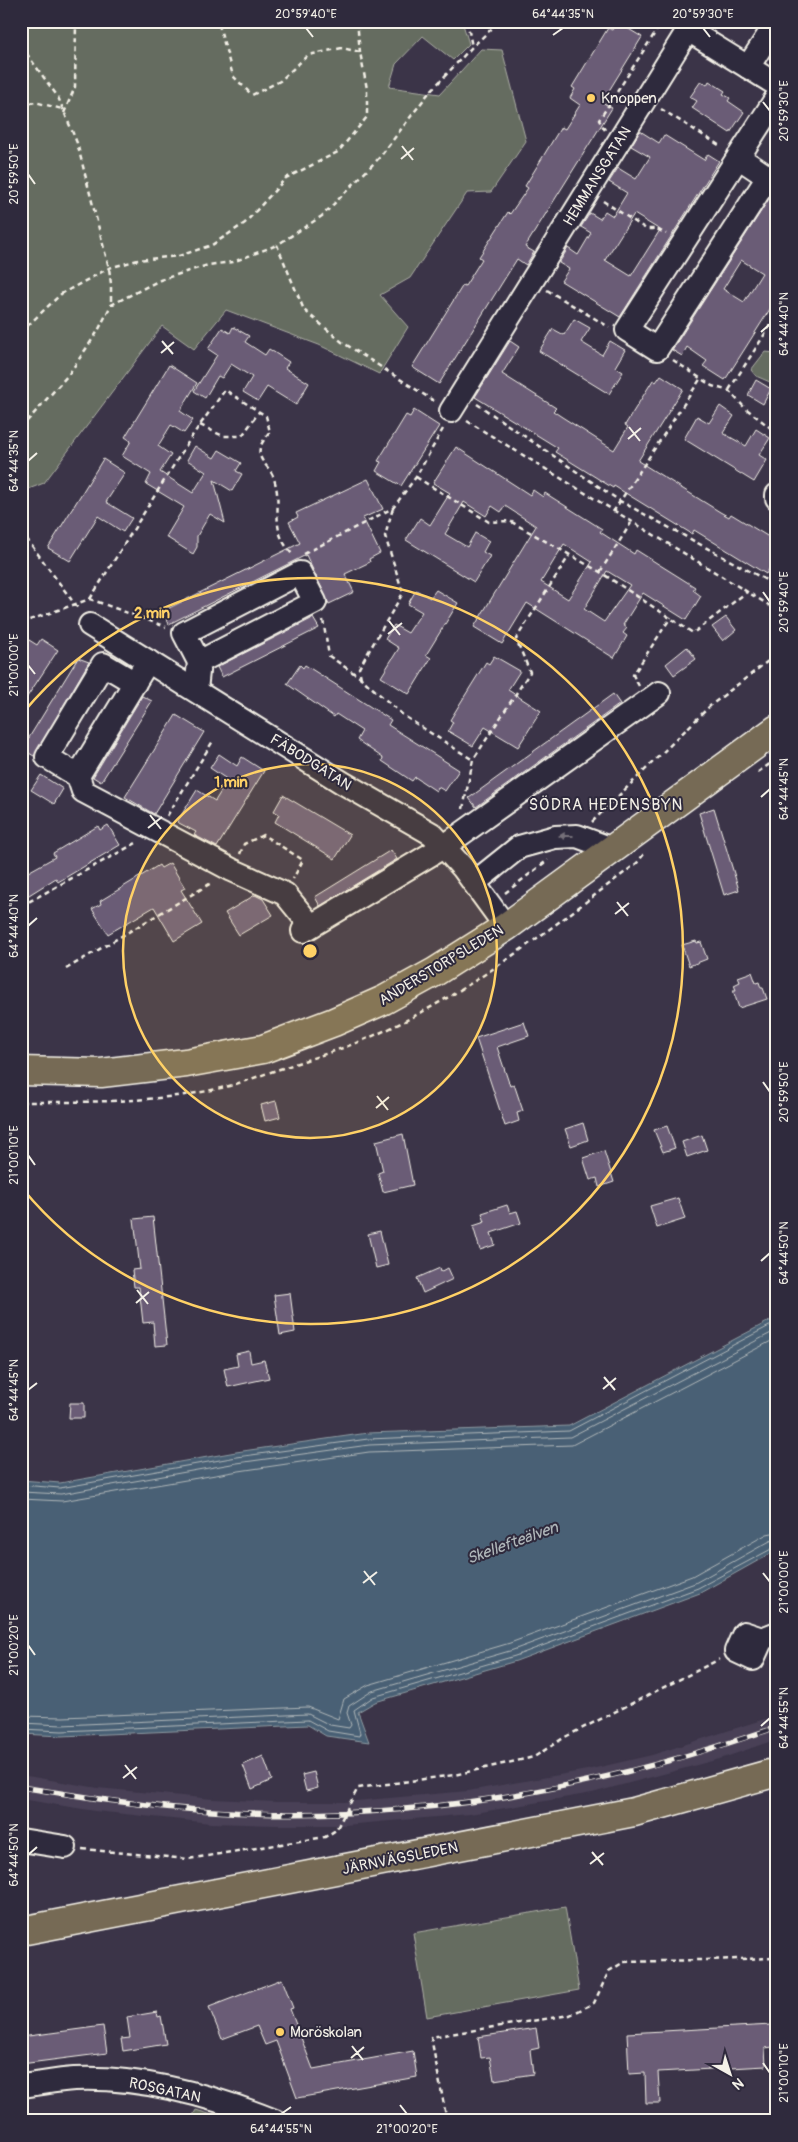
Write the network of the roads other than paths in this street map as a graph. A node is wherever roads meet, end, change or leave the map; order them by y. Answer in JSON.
{"nodes":[{"id":1,"x":777,"y":22,"type":"edge"},
{"id":2,"x":748,"y":67,"type":"junction"},
{"id":3,"x":777,"y":85,"type":"edge"},
{"id":4,"x":777,"y":97,"type":"edge"},
{"id":5,"x":738,"y":157,"type":"junction"},
{"id":6,"x":773,"y":179,"type":"edge"},
{"id":7,"x":456,"y":403,"type":"road end"},
{"id":8,"x":90,"y":625,"type":"road end"},
{"id":9,"x":148,"y":661,"type":"junction"},
{"id":10,"x":199,"y":662,"type":"junction"},
{"id":11,"x":135,"y":683,"type":"junction"},
{"id":12,"x":196,"y":690,"type":"junction"},
{"id":13,"x":653,"y":697,"type":"road end"},
{"id":14,"x":777,"y":728,"type":"edge"},
{"id":15,"x":78,"y":776,"type":"junction"},
{"id":16,"x":443,"y":847,"type":"junction"},
{"id":17,"x":612,"y":849,"type":"junction"},
{"id":18,"x":474,"y":883,"type":"junction"},
{"id":19,"x":506,"y":927,"type":"junction"},
{"id":20,"x":21,"y":1071,"type":"edge"},
{"id":21,"x":769,"y":1636,"type":"edge"},
{"id":22,"x":736,"y":1651,"type":"road end"},
{"id":23,"x":777,"y":1772,"type":"edge"},
{"id":24,"x":21,"y":1840,"type":"edge"},
{"id":25,"x":65,"y":1847,"type":"road end"},
{"id":26,"x":21,"y":1931,"type":"edge"},
{"id":27,"x":21,"y":2086,"type":"edge"},
{"id":28,"x":275,"y":2121,"type":"edge"}],
"edges":[{"from":1,"to":2,"type":"street"},
{"from":2,"to":3,"type":"street","name":"HEMMANSGATAN"},
{"from":2,"to":7,"type":"street","name":"HEMMANSGATAN"},
{"from":4,"to":5,"type":"street"},
{"from":5,"to":6,"type":"street"},
{"from":5,"to":6,"type":"street"},
{"from":8,"to":9,"type":"street","name":"FÄBODGATAN"},
{"from":9,"to":11,"type":"street"},
{"from":9,"to":12,"type":"street","name":"FÄBODGATAN"},
{"from":10,"to":10,"type":"street"},
{"from":10,"to":12,"type":"street"},
{"from":11,"to":15,"type":"street"},
{"from":11,"to":15,"type":"street"},
{"from":12,"to":16,"type":"street","name":"FÄBODGATAN"},
{"from":13,"to":16,"type":"street"},
{"from":14,"to":17,"type":"main road","name":"ANDERSTORPSLEDEN"},
{"from":15,"to":16,"type":"street"},
{"from":16,"to":18,"type":"street","name":"FÄBODGATAN"},
{"from":17,"to":18,"type":"street","one_way":true},
{"from":17,"to":19,"type":"main road","name":"ANDERSTORPSLEDEN"},
{"from":18,"to":19,"type":"street","name":"FÄBODGATAN"},
{"from":19,"to":20,"type":"main road","name":"ANDERSTORPSLEDEN"},
{"from":21,"to":22,"type":"street"},
{"from":23,"to":26,"type":"main road","name":"JÄRNVÄGSLEDEN"},
{"from":24,"to":25,"type":"street"},
{"from":27,"to":28,"type":"street","name":"ROSGATAN"}]}
